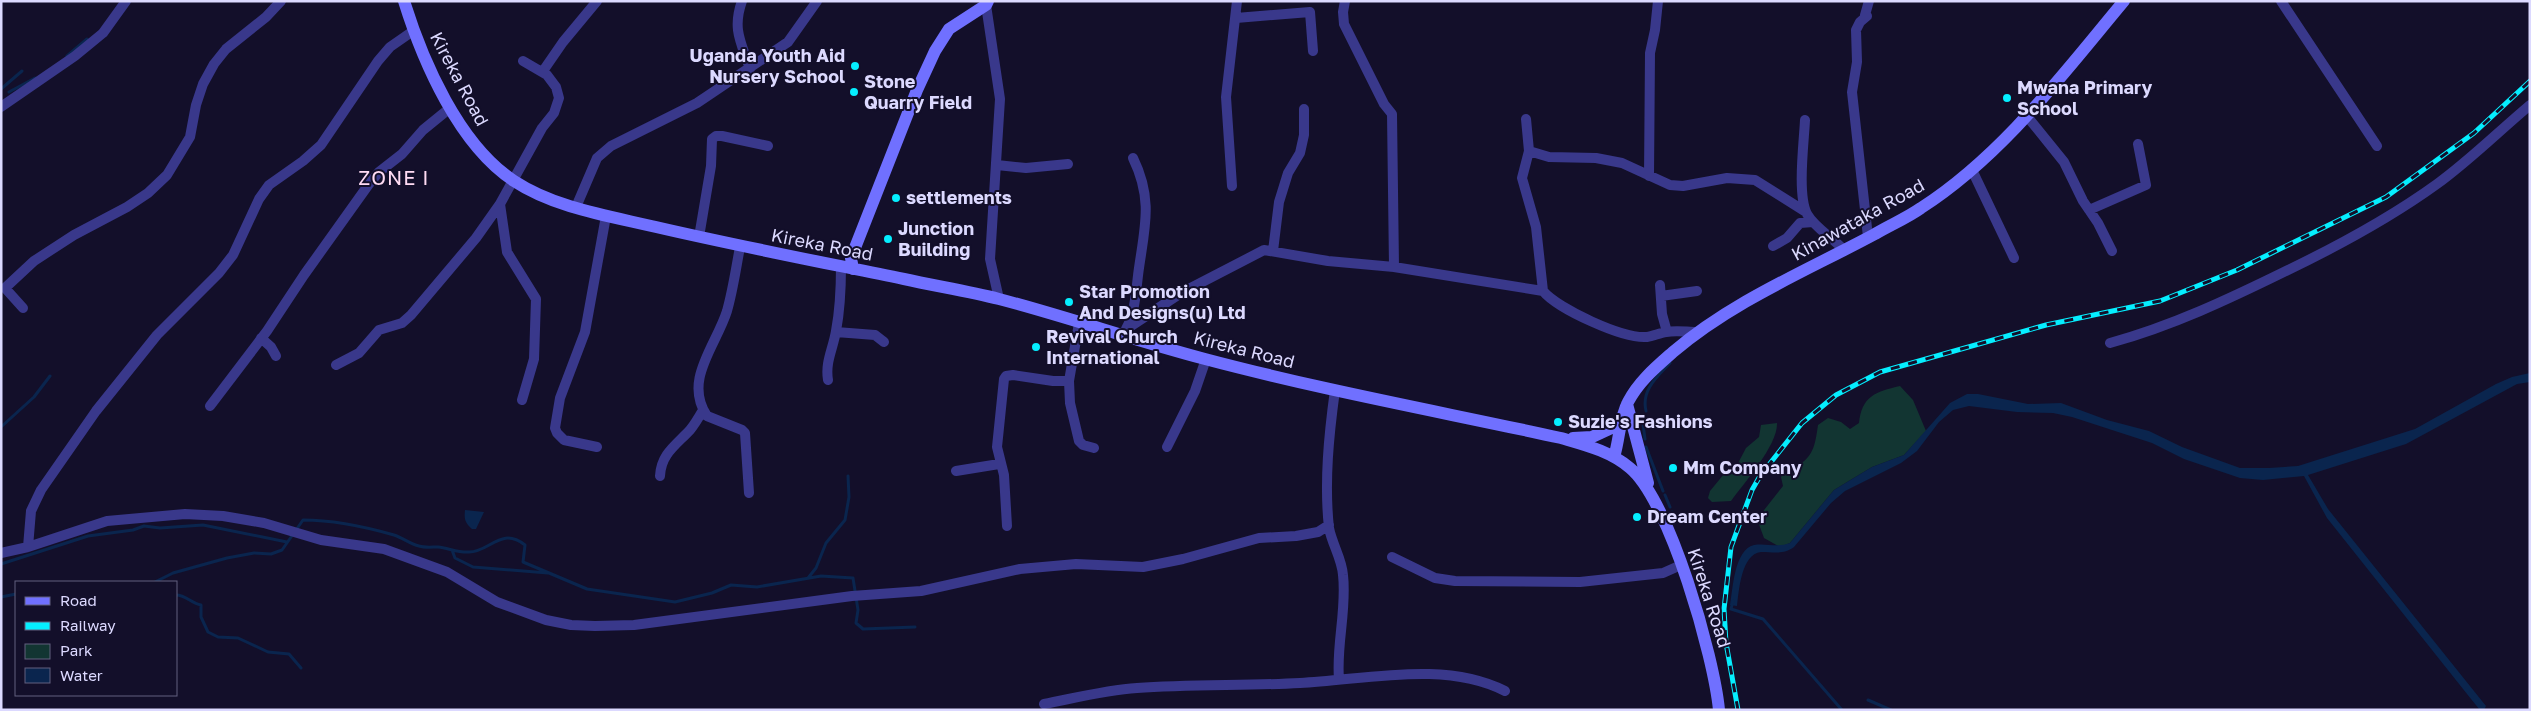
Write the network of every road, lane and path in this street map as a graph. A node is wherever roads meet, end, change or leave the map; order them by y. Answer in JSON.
{"nodes":[{"id":1,"x":126,"y":1,"type":"edge"},
{"id":2,"x":281,"y":1,"type":"edge"},
{"id":3,"x":404,"y":1,"type":"edge"},
{"id":4,"x":597,"y":1,"type":"edge"},
{"id":5,"x":742,"y":1,"type":"edge"},
{"id":6,"x":817,"y":1,"type":"edge"},
{"id":7,"x":1237,"y":1,"type":"edge"},
{"id":8,"x":1345,"y":1,"type":"edge"},
{"id":9,"x":1658,"y":1,"type":"edge"},
{"id":10,"x":1869,"y":1,"type":"edge"},
{"id":11,"x":2124,"y":1,"type":"edge"},
{"id":12,"x":2281,"y":1,"type":"edge"},
{"id":13,"x":987,"y":3,"type":"edge"},
{"id":14,"x":1236,"y":18,"type":"junction"},
{"id":15,"x":413,"y":31,"type":"junction"},
{"id":16,"x":1313,"y":51,"type":"dead end"},
{"id":17,"x":523,"y":61,"type":"dead end"},
{"id":18,"x":750,"y":69,"type":"junction"},
{"id":19,"x":544,"y":71,"type":"junction"},
{"id":20,"x":2530,"y":105,"type":"edge"},
{"id":21,"x":1,"y":107,"type":"edge"},
{"id":22,"x":450,"y":108,"type":"junction"},
{"id":23,"x":1304,"y":109,"type":"dead end"},
{"id":24,"x":2026,"y":116,"type":"junction"},
{"id":25,"x":1526,"y":119,"type":"dead end"},
{"id":26,"x":1805,"y":120,"type":"dead end"},
{"id":27,"x":2138,"y":144,"type":"dead end"},
{"id":28,"x":768,"y":146,"type":"dead end"},
{"id":29,"x":2377,"y":146,"type":"dead end"},
{"id":30,"x":1529,"y":151,"type":"junction"},
{"id":31,"x":1133,"y":158,"type":"dead end"},
{"id":32,"x":1068,"y":164,"type":"dead end"},
{"id":33,"x":997,"y":165,"type":"junction"},
{"id":34,"x":1972,"y":170,"type":"junction"},
{"id":35,"x":1649,"y":176,"type":"junction"},
{"id":36,"x":513,"y":181,"type":"junction"},
{"id":37,"x":1232,"y":186,"type":"dead end"},
{"id":38,"x":500,"y":204,"type":"junction"},
{"id":39,"x":576,"y":207,"type":"junction"},
{"id":40,"x":2088,"y":210,"type":"junction"},
{"id":41,"x":1806,"y":212,"type":"junction"},
{"id":42,"x":606,"y":216,"type":"junction"},
{"id":43,"x":1813,"y":222,"type":"junction"},
{"id":44,"x":699,"y":237,"type":"junction"},
{"id":45,"x":1868,"y":237,"type":"junction"},
{"id":46,"x":1773,"y":246,"type":"dead end"},
{"id":47,"x":740,"y":247,"type":"junction"},
{"id":48,"x":1844,"y":250,"type":"junction"},
{"id":49,"x":1273,"y":251,"type":"junction"},
{"id":50,"x":2112,"y":251,"type":"dead end"},
{"id":51,"x":2014,"y":258,"type":"dead end"},
{"id":52,"x":847,"y":267,"type":"junction"},
{"id":53,"x":1394,"y":267,"type":"junction"},
{"id":54,"x":1660,"y":285,"type":"dead end"},
{"id":55,"x":1542,"y":291,"type":"junction"},
{"id":56,"x":1698,"y":291,"type":"dead end"},
{"id":57,"x":1661,"y":296,"type":"junction"},
{"id":58,"x":999,"y":299,"type":"junction"},
{"id":59,"x":23,"y":308,"type":"dead end"},
{"id":60,"x":1079,"y":322,"type":"junction"},
{"id":61,"x":1124,"y":331,"type":"junction"},
{"id":62,"x":836,"y":332,"type":"junction"},
{"id":63,"x":1667,"y":332,"type":"junction"},
{"id":64,"x":1697,"y":332,"type":"junction"},
{"id":65,"x":261,"y":338,"type":"junction"},
{"id":66,"x":884,"y":342,"type":"dead end"},
{"id":67,"x":2110,"y":343,"type":"dead end"},
{"id":68,"x":276,"y":356,"type":"dead end"},
{"id":69,"x":1206,"y":359,"type":"junction"},
{"id":70,"x":336,"y":365,"type":"dead end"},
{"id":71,"x":828,"y":380,"type":"dead end"},
{"id":72,"x":1069,"y":381,"type":"junction"},
{"id":73,"x":1335,"y":390,"type":"junction"},
{"id":74,"x":522,"y":400,"type":"dead end"},
{"id":75,"x":1627,"y":404,"type":"junction"},
{"id":76,"x":210,"y":406,"type":"dead end"},
{"id":77,"x":703,"y":410,"type":"junction"},
{"id":78,"x":1620,"y":424,"type":"junction"},
{"id":79,"x":1561,"y":438,"type":"junction"},
{"id":80,"x":597,"y":447,"type":"dead end"},
{"id":81,"x":1167,"y":447,"type":"dead end"},
{"id":82,"x":1094,"y":448,"type":"dead end"},
{"id":83,"x":1614,"y":456,"type":"junction"},
{"id":84,"x":999,"y":464,"type":"junction"},
{"id":85,"x":956,"y":471,"type":"dead end"},
{"id":86,"x":660,"y":476,"type":"dead end"},
{"id":87,"x":749,"y":493,"type":"dead end"},
{"id":88,"x":1654,"y":500,"type":"junction"},
{"id":89,"x":1329,"y":525,"type":"junction"},
{"id":90,"x":1007,"y":526,"type":"dead end"},
{"id":91,"x":28,"y":547,"type":"junction"},
{"id":92,"x":1,"y":553,"type":"edge"},
{"id":93,"x":1392,"y":557,"type":"dead end"},
{"id":94,"x":1681,"y":565,"type":"junction"},
{"id":95,"x":1339,"y":679,"type":"junction"},
{"id":96,"x":1505,"y":691,"type":"dead end"},
{"id":97,"x":1044,"y":704,"type":"dead end"},
{"id":98,"x":1719,"y":710,"type":"edge"}],
"edges":[{"from":1,"to":21,"type":"street"},
{"from":2,"to":59,"type":"street"},
{"from":3,"to":15,"type":"main road","name":"Kireka Road"},
{"from":4,"to":19,"type":"street"},
{"from":5,"to":18,"type":"street"},
{"from":6,"to":18,"type":"street"},
{"from":7,"to":14,"type":"street"},
{"from":8,"to":53,"type":"street"},
{"from":9,"to":35,"type":"street"},
{"from":10,"to":45,"type":"street"},
{"from":11,"to":24,"type":"main road","name":"Kinawataka Road"},
{"from":12,"to":29,"type":"street"},
{"from":13,"to":33,"type":"street"},
{"from":13,"to":52,"type":"main road"},
{"from":14,"to":16,"type":"street"},
{"from":14,"to":37,"type":"street"},
{"from":15,"to":22,"type":"main road","name":"Kireka Road"},
{"from":15,"to":91,"type":"street"},
{"from":17,"to":19,"type":"street"},
{"from":18,"to":39,"type":"street"},
{"from":19,"to":36,"type":"street"},
{"from":20,"to":67,"type":"street"},
{"from":22,"to":36,"type":"main road","name":"Kireka Road"},
{"from":22,"to":65,"type":"street"},
{"from":23,"to":49,"type":"street"},
{"from":24,"to":34,"type":"main road","name":"Kinawataka Road"},
{"from":24,"to":40,"type":"street"},
{"from":25,"to":30,"type":"street"},
{"from":26,"to":41,"type":"street"},
{"from":27,"to":40,"type":"street"},
{"from":28,"to":44,"type":"street"},
{"from":30,"to":35,"type":"street"},
{"from":30,"to":55,"type":"street"},
{"from":31,"to":61,"type":"street"},
{"from":32,"to":33,"type":"street"},
{"from":33,"to":58,"type":"street"},
{"from":34,"to":45,"type":"main road","name":"Kinawataka Road"},
{"from":34,"to":51,"type":"street"},
{"from":35,"to":41,"type":"street"},
{"from":36,"to":38,"type":"street"},
{"from":36,"to":39,"type":"main road","name":"Kireka Road"},
{"from":38,"to":70,"type":"street"},
{"from":38,"to":74,"type":"street"},
{"from":39,"to":42,"type":"main road","name":"Kireka Road"},
{"from":40,"to":50,"type":"street"},
{"from":41,"to":43,"type":"street"},
{"from":42,"to":44,"type":"main road","name":"Kireka Road"},
{"from":42,"to":80,"type":"street"},
{"from":43,"to":46,"type":"street"},
{"from":43,"to":48,"type":"street"},
{"from":44,"to":47,"type":"main road","name":"Kireka Road"},
{"from":45,"to":48,"type":"main road","name":"Kinawataka Road"},
{"from":47,"to":52,"type":"main road","name":"Kireka Road"},
{"from":47,"to":77,"type":"street"},
{"from":48,"to":64,"type":"main road","name":"Kinawataka Road"},
{"from":49,"to":53,"type":"street"},
{"from":49,"to":61,"type":"street"},
{"from":52,"to":58,"type":"main road","name":"Kireka Road"},
{"from":52,"to":62,"type":"street"},
{"from":53,"to":55,"type":"street"},
{"from":54,"to":57,"type":"street"},
{"from":55,"to":63,"type":"street"},
{"from":56,"to":57,"type":"street"},
{"from":57,"to":63,"type":"street"},
{"from":58,"to":60,"type":"main road","name":"Kireka Road"},
{"from":60,"to":61,"type":"main road","name":"Kireka Road"},
{"from":60,"to":72,"type":"street"},
{"from":61,"to":69,"type":"main road","name":"Kireka Road"},
{"from":62,"to":66,"type":"street"},
{"from":62,"to":71,"type":"street"},
{"from":63,"to":64,"type":"street"},
{"from":64,"to":75,"type":"main road","name":"Kinawataka Road"},
{"from":65,"to":68,"type":"street"},
{"from":65,"to":76,"type":"street"},
{"from":69,"to":73,"type":"main road","name":"Kireka Road"},
{"from":69,"to":81,"type":"street"},
{"from":72,"to":82,"type":"street"},
{"from":72,"to":84,"type":"street"},
{"from":73,"to":79,"type":"main road","name":"Kireka Road"},
{"from":73,"to":89,"type":"street"},
{"from":75,"to":78,"type":"main road","name":"Kinawataka Road"},
{"from":75,"to":88,"type":"main road"},
{"from":77,"to":86,"type":"street"},
{"from":77,"to":87,"type":"street"},
{"from":78,"to":79,"type":"main road"},
{"from":78,"to":83,"type":"main road","name":"Kinawataka Road"},
{"from":79,"to":83,"type":"main road","name":"Kireka Road"},
{"from":83,"to":88,"type":"main road","name":"Kireka Road"},
{"from":84,"to":85,"type":"street"},
{"from":84,"to":90,"type":"street"},
{"from":88,"to":94,"type":"main road","name":"Kireka Road"},
{"from":89,"to":91,"type":"street"},
{"from":89,"to":95,"type":"street"},
{"from":91,"to":92,"type":"street"},
{"from":93,"to":94,"type":"street"},
{"from":94,"to":98,"type":"main road","name":"Kireka Road"},
{"from":95,"to":96,"type":"street"},
{"from":95,"to":97,"type":"street"}]}
